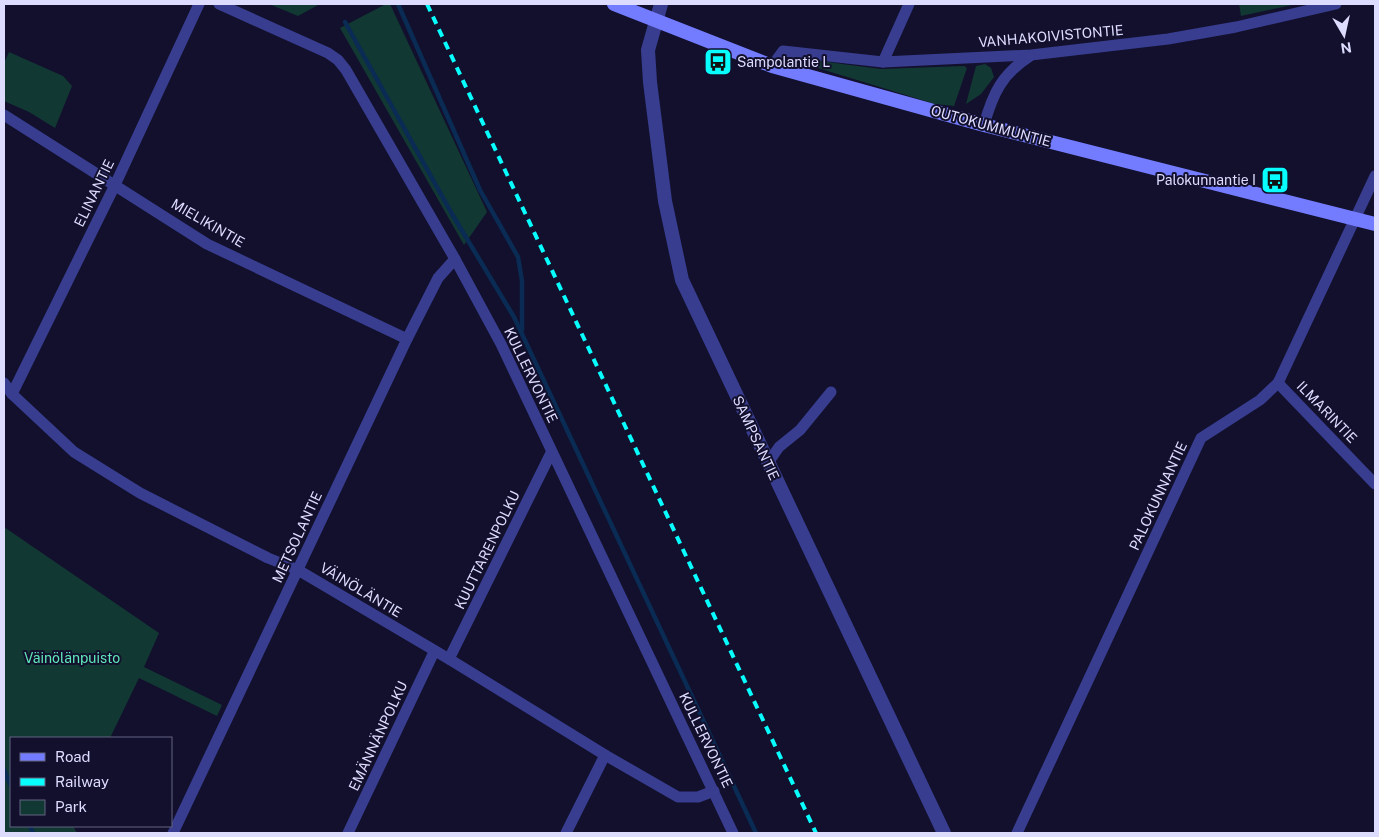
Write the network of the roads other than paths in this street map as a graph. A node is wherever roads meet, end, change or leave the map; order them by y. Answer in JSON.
{"nodes":[{"id":1,"x":199,"y":4,"type":"edge"},
{"id":2,"x":219,"y":4,"type":"edge"},
{"id":3,"x":614,"y":4,"type":"edge"},
{"id":4,"x":661,"y":4,"type":"edge"},
{"id":5,"x":909,"y":4,"type":"edge"},
{"id":6,"x":1336,"y":4,"type":"edge"},
{"id":7,"x":655,"y":20,"type":"junction"},
{"id":8,"x":1031,"y":55,"type":"junction"},
{"id":9,"x":883,"y":62,"type":"junction"},
{"id":10,"x":772,"y":66,"type":"junction"},
{"id":11,"x":4,"y":115,"type":"edge"},
{"id":12,"x":984,"y":125,"type":"junction"},
{"id":13,"x":1375,"y":176,"type":"edge"},
{"id":14,"x":115,"y":185,"type":"junction"},
{"id":15,"x":1355,"y":220,"type":"junction"},
{"id":16,"x":1375,"y":224,"type":"edge"},
{"id":17,"x":455,"y":259,"type":"junction"},
{"id":18,"x":407,"y":339,"type":"junction"},
{"id":19,"x":4,"y":383,"type":"edge"},
{"id":20,"x":1278,"y":383,"type":"junction"},
{"id":21,"x":831,"y":392,"type":"dead end"},
{"id":22,"x":12,"y":394,"type":"junction"},
{"id":23,"x":552,"y":453,"type":"junction"},
{"id":24,"x":768,"y":463,"type":"junction"},
{"id":25,"x":1375,"y":484,"type":"edge"},
{"id":26,"x":298,"y":570,"type":"junction"},
{"id":27,"x":434,"y":652,"type":"junction"},
{"id":28,"x":450,"y":660,"type":"junction"},
{"id":29,"x":605,"y":755,"type":"junction"},
{"id":30,"x":714,"y":791,"type":"junction"},
{"id":31,"x":173,"y":833,"type":"edge"},
{"id":32,"x":348,"y":833,"type":"edge"},
{"id":33,"x":566,"y":833,"type":"edge"},
{"id":34,"x":733,"y":833,"type":"edge"},
{"id":35,"x":944,"y":833,"type":"edge"},
{"id":36,"x":1017,"y":833,"type":"edge"}],
"edges":[{"from":1,"to":14,"type":"street","name":"ELINANTIE"},
{"from":2,"to":17,"type":"street","name":"KULLERVONTIE"},
{"from":3,"to":7,"type":"main road","name":"OUTOKUMMUNTIE"},
{"from":4,"to":7,"type":"street","name":"SAMPSANTIE"},
{"from":5,"to":9,"type":"street"},
{"from":6,"to":8,"type":"street","name":"VANHAKOIVISTONTIE"},
{"from":7,"to":10,"type":"main road","name":"OUTOKUMMUNTIE"},
{"from":7,"to":24,"type":"street","name":"SAMPSANTIE"},
{"from":8,"to":9,"type":"street","name":"VANHAKOIVISTONTIE"},
{"from":8,"to":12,"type":"street"},
{"from":9,"to":10,"type":"street","name":"VANHAKOIVISTONTIE"},
{"from":10,"to":12,"type":"main road","name":"OUTOKUMMUNTIE"},
{"from":11,"to":14,"type":"street","name":"MIELIKINTIE"},
{"from":12,"to":15,"type":"main road","name":"OUTOKUMMUNTIE"},
{"from":13,"to":15,"type":"street","name":"PALOKUNNANTIE"},
{"from":14,"to":18,"type":"street","name":"MIELIKINTIE"},
{"from":14,"to":22,"type":"street","name":"ELINANTIE"},
{"from":15,"to":16,"type":"main road","name":"OUTOKUMMUNTIE"},
{"from":15,"to":20,"type":"street","name":"PALOKUNNANTIE"},
{"from":17,"to":18,"type":"street","name":"METSOLANTIE"},
{"from":17,"to":23,"type":"street","name":"KULLERVONTIE"},
{"from":18,"to":26,"type":"street","name":"METSOLANTIE"},
{"from":19,"to":22,"type":"street","name":"VÄINÖLÄNTIE"},
{"from":20,"to":25,"type":"street","name":"ILMARINTIE"},
{"from":20,"to":36,"type":"street","name":"PALOKUNNANTIE"},
{"from":21,"to":24,"type":"street"},
{"from":22,"to":26,"type":"street","name":"VÄINÖLÄNTIE"},
{"from":23,"to":28,"type":"street","name":"KUUTTARENPOLKU"},
{"from":23,"to":30,"type":"street","name":"KULLERVONTIE"},
{"from":24,"to":35,"type":"street","name":"SAMPSANTIE"},
{"from":26,"to":27,"type":"street","name":"VÄINÖLÄNTIE"},
{"from":26,"to":31,"type":"street","name":"METSOLANTIE"},
{"from":27,"to":28,"type":"street","name":"VÄINÖLÄNTIE"},
{"from":27,"to":32,"type":"street","name":"EMÄNNÄNPOLKU"},
{"from":28,"to":29,"type":"street","name":"VÄINÖLÄNTIE"},
{"from":29,"to":30,"type":"street","name":"VÄINÖLÄNTIE"},
{"from":29,"to":33,"type":"street"},
{"from":30,"to":34,"type":"street","name":"KULLERVONTIE"}]}
